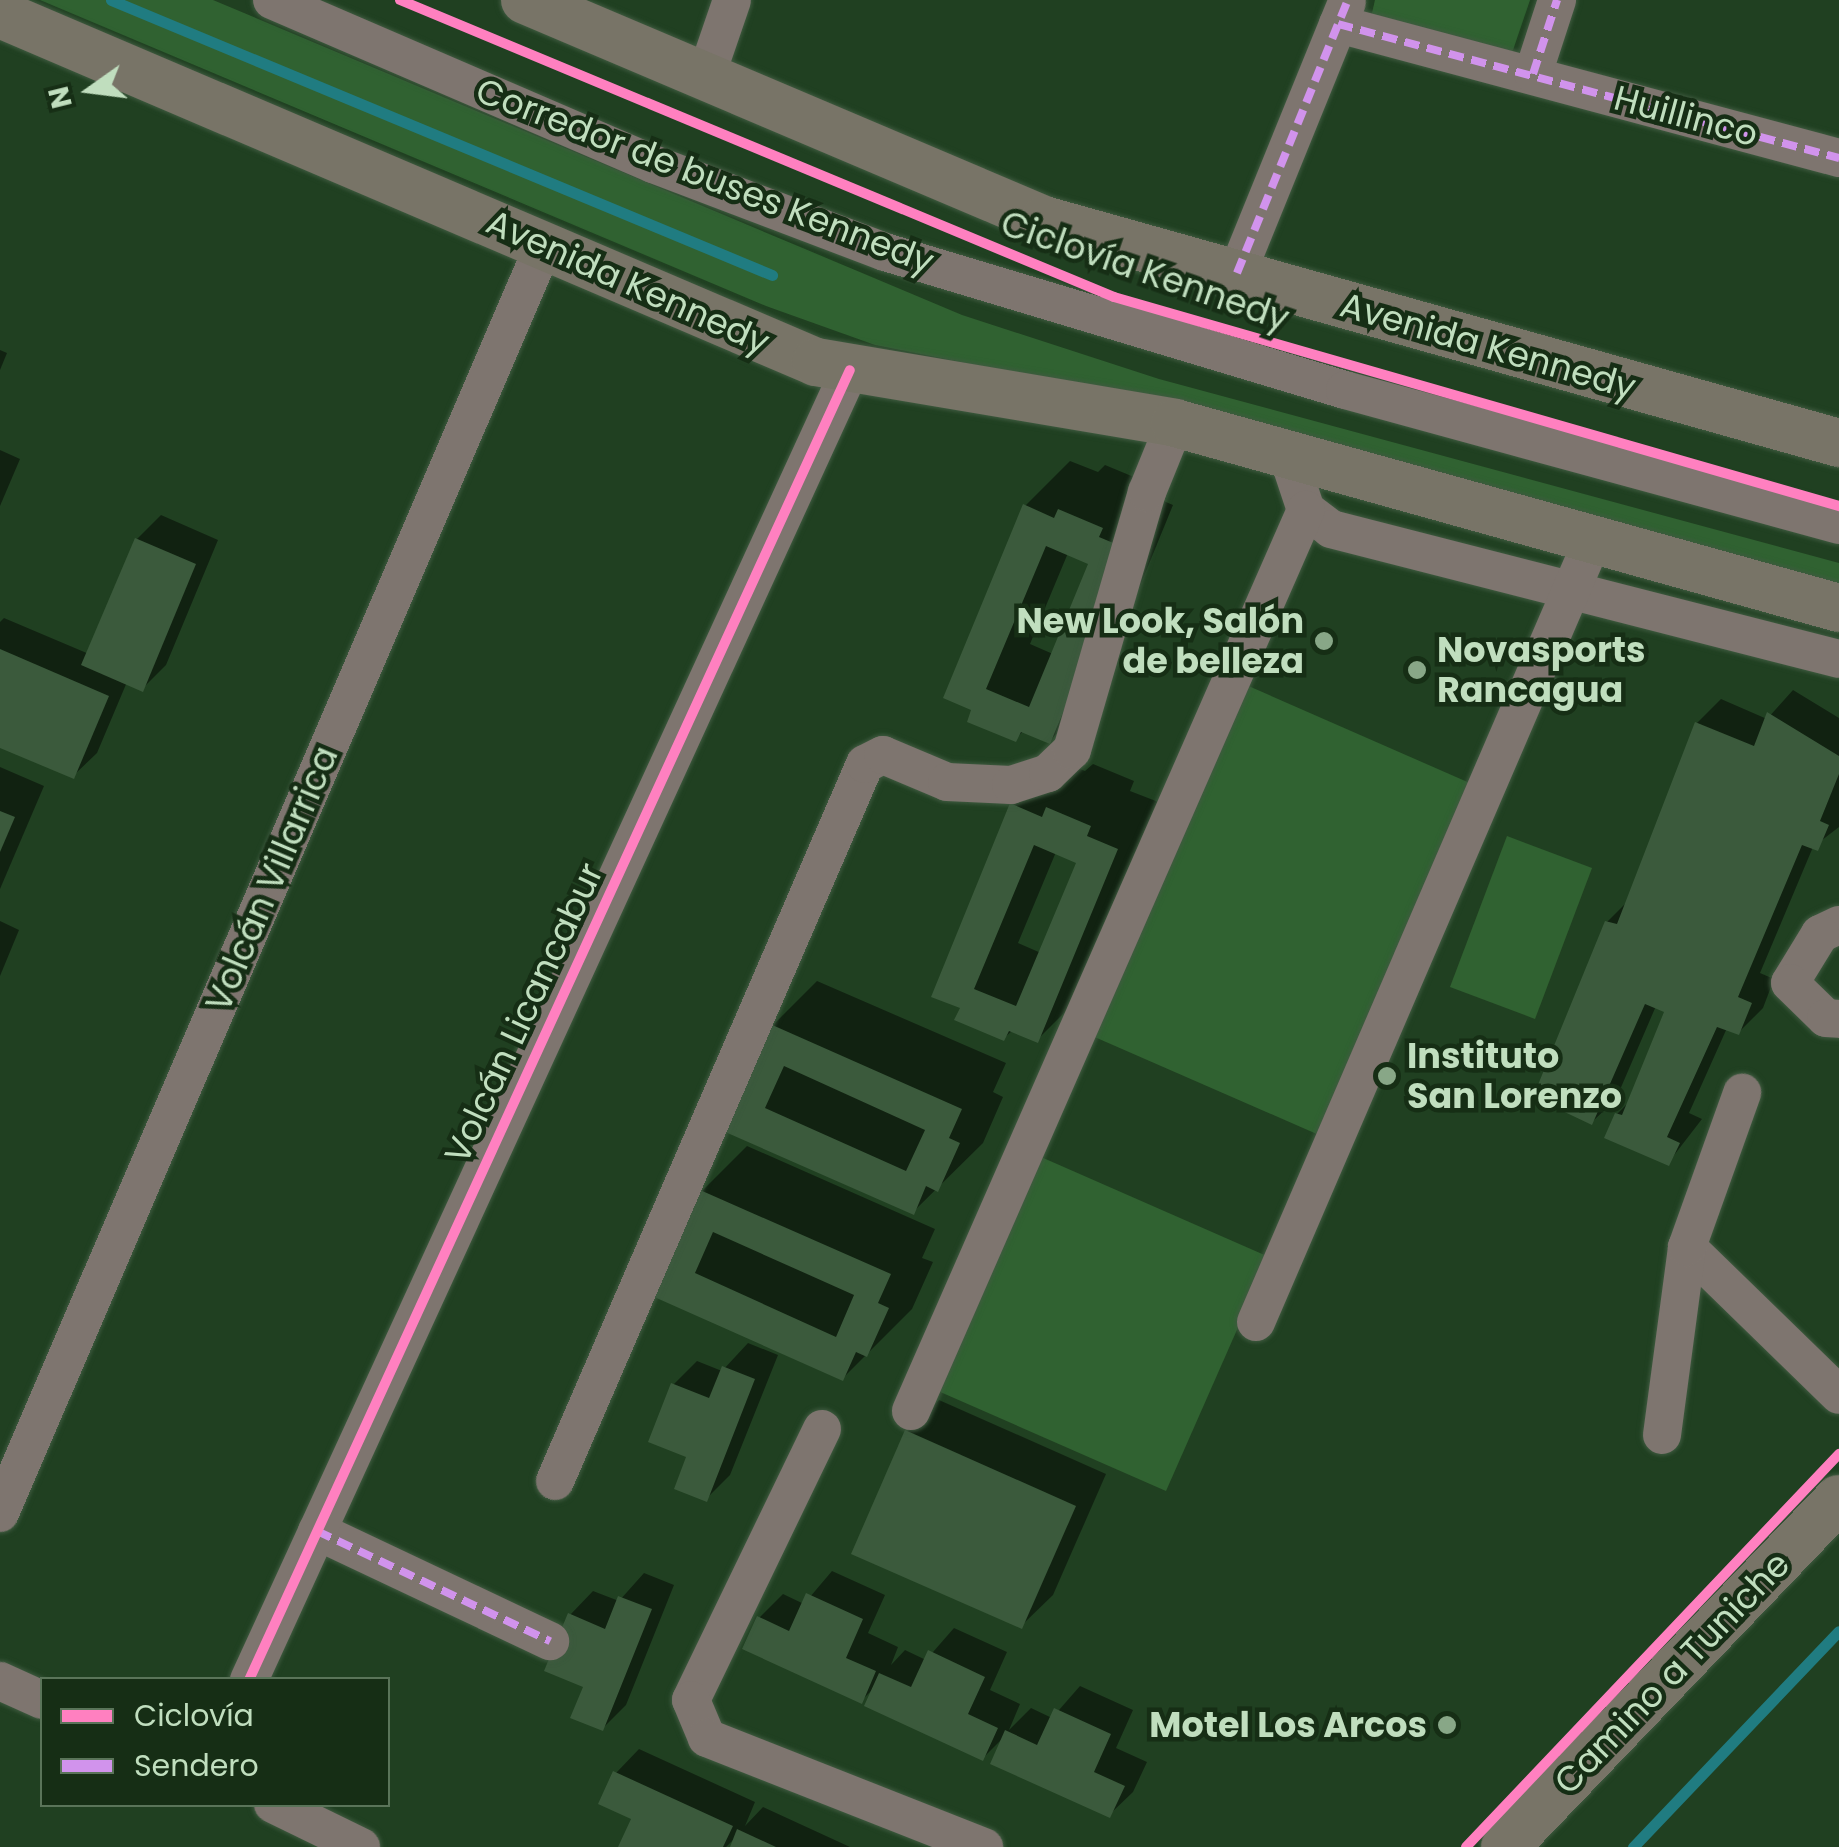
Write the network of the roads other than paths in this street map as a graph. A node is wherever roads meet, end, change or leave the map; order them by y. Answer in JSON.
{"nodes":[{"id":1,"x":272,"y":0,"type":"edge"},
{"id":2,"x":525,"y":0,"type":"edge"},
{"id":3,"x":732,"y":0,"type":"edge"},
{"id":4,"x":1558,"y":0,"type":"edge"},
{"id":5,"x":1343,"y":12,"type":"edge"},
{"id":6,"x":0,"y":14,"type":"edge"},
{"id":7,"x":1533,"y":74,"type":"junction"},
{"id":8,"x":705,"y":80,"type":"junction"},
{"id":9,"x":1839,"y":158,"type":"edge"},
{"id":10,"x":544,"y":244,"type":"junction"},
{"id":11,"x":1237,"y":273,"type":"junction"},
{"id":12,"x":850,"y":370,"type":"junction"},
{"id":13,"x":1175,"y":423,"type":"junction"},
{"id":14,"x":1839,"y":443,"type":"edge"},
{"id":15,"x":1286,"y":450,"type":"junction"},
{"id":16,"x":1306,"y":510,"type":"junction"},
{"id":17,"x":1839,"y":525,"type":"edge"},
{"id":18,"x":1591,"y":544,"type":"junction"},
{"id":19,"x":1572,"y":594,"type":"junction"},
{"id":20,"x":1839,"y":608,"type":"edge"},
{"id":21,"x":1839,"y":659,"type":"edge"},
{"id":22,"x":1839,"y":926,"type":"edge"},
{"id":23,"x":1839,"y":1020,"type":"edge"},
{"id":24,"x":1742,"y":1094,"type":"dead end"},
{"id":25,"x":1687,"y":1247,"type":"junction"},
{"id":26,"x":1256,"y":1322,"type":"dead end"},
{"id":27,"x":1839,"y":1394,"type":"edge"},
{"id":28,"x":910,"y":1411,"type":"dead end"},
{"id":29,"x":822,"y":1429,"type":"dead end"},
{"id":30,"x":1662,"y":1434,"type":"dead end"},
{"id":31,"x":554,"y":1480,"type":"dead end"},
{"id":32,"x":1839,"y":1499,"type":"edge"},
{"id":33,"x":0,"y":1513,"type":"edge"},
{"id":34,"x":317,"y":1531,"type":"junction"},
{"id":35,"x":550,"y":1640,"type":"dead end"},
{"id":36,"x":250,"y":1677,"type":"edge"},
{"id":37,"x":0,"y":1681,"type":"edge"},
{"id":38,"x":40,"y":1699,"type":"edge"},
{"id":39,"x":278,"y":1807,"type":"edge"},
{"id":40,"x":362,"y":1847,"type":"edge"},
{"id":41,"x":984,"y":1847,"type":"edge"},
{"id":42,"x":1505,"y":1847,"type":"edge"}],
"edges":[{"from":1,"to":17,"type":"street","name":"Corredor de buses Kennedy"},
{"from":2,"to":8,"type":"main road","name":"Avenida Kennedy"},
{"from":3,"to":8,"type":"street"},
{"from":4,"to":7,"type":"street"},
{"from":5,"to":7,"type":"street","name":"Huillinco"},
{"from":5,"to":11,"type":"street","name":"Huillinco"},
{"from":6,"to":10,"type":"main road","name":"Avenida Kennedy"},
{"from":7,"to":9,"type":"street","name":"Huillinco"},
{"from":8,"to":11,"type":"main road","name":"Avenida Kennedy"},
{"from":10,"to":12,"type":"main road","name":"Avenida Kennedy"},
{"from":10,"to":33,"type":"street","name":"Volcán Villarrica"},
{"from":11,"to":14,"type":"main road","name":"Avenida Kennedy"},
{"from":12,"to":13,"type":"main road","name":"Avenida Kennedy"},
{"from":12,"to":34,"type":"street","name":"Volcán Licancabur"},
{"from":13,"to":15,"type":"main road","name":"Avenida Kennedy"},
{"from":13,"to":31,"type":"street"},
{"from":15,"to":16,"type":"street"},
{"from":15,"to":18,"type":"main road","name":"Avenida Kennedy"},
{"from":16,"to":19,"type":"street"},
{"from":16,"to":28,"type":"street"},
{"from":18,"to":19,"type":"street"},
{"from":18,"to":20,"type":"main road","name":"Avenida Kennedy"},
{"from":19,"to":21,"type":"street"},
{"from":19,"to":26,"type":"street"},
{"from":22,"to":23,"type":"street"},
{"from":24,"to":25,"type":"street"},
{"from":25,"to":27,"type":"street"},
{"from":25,"to":30,"type":"street"},
{"from":29,"to":41,"type":"street"},
{"from":32,"to":42,"type":"main road","name":"Camino a Tuniche"},
{"from":34,"to":35,"type":"street"},
{"from":34,"to":36,"type":"street","name":"Volcán Licancabur"},
{"from":37,"to":38,"type":"street"},
{"from":39,"to":40,"type":"street"}]}
